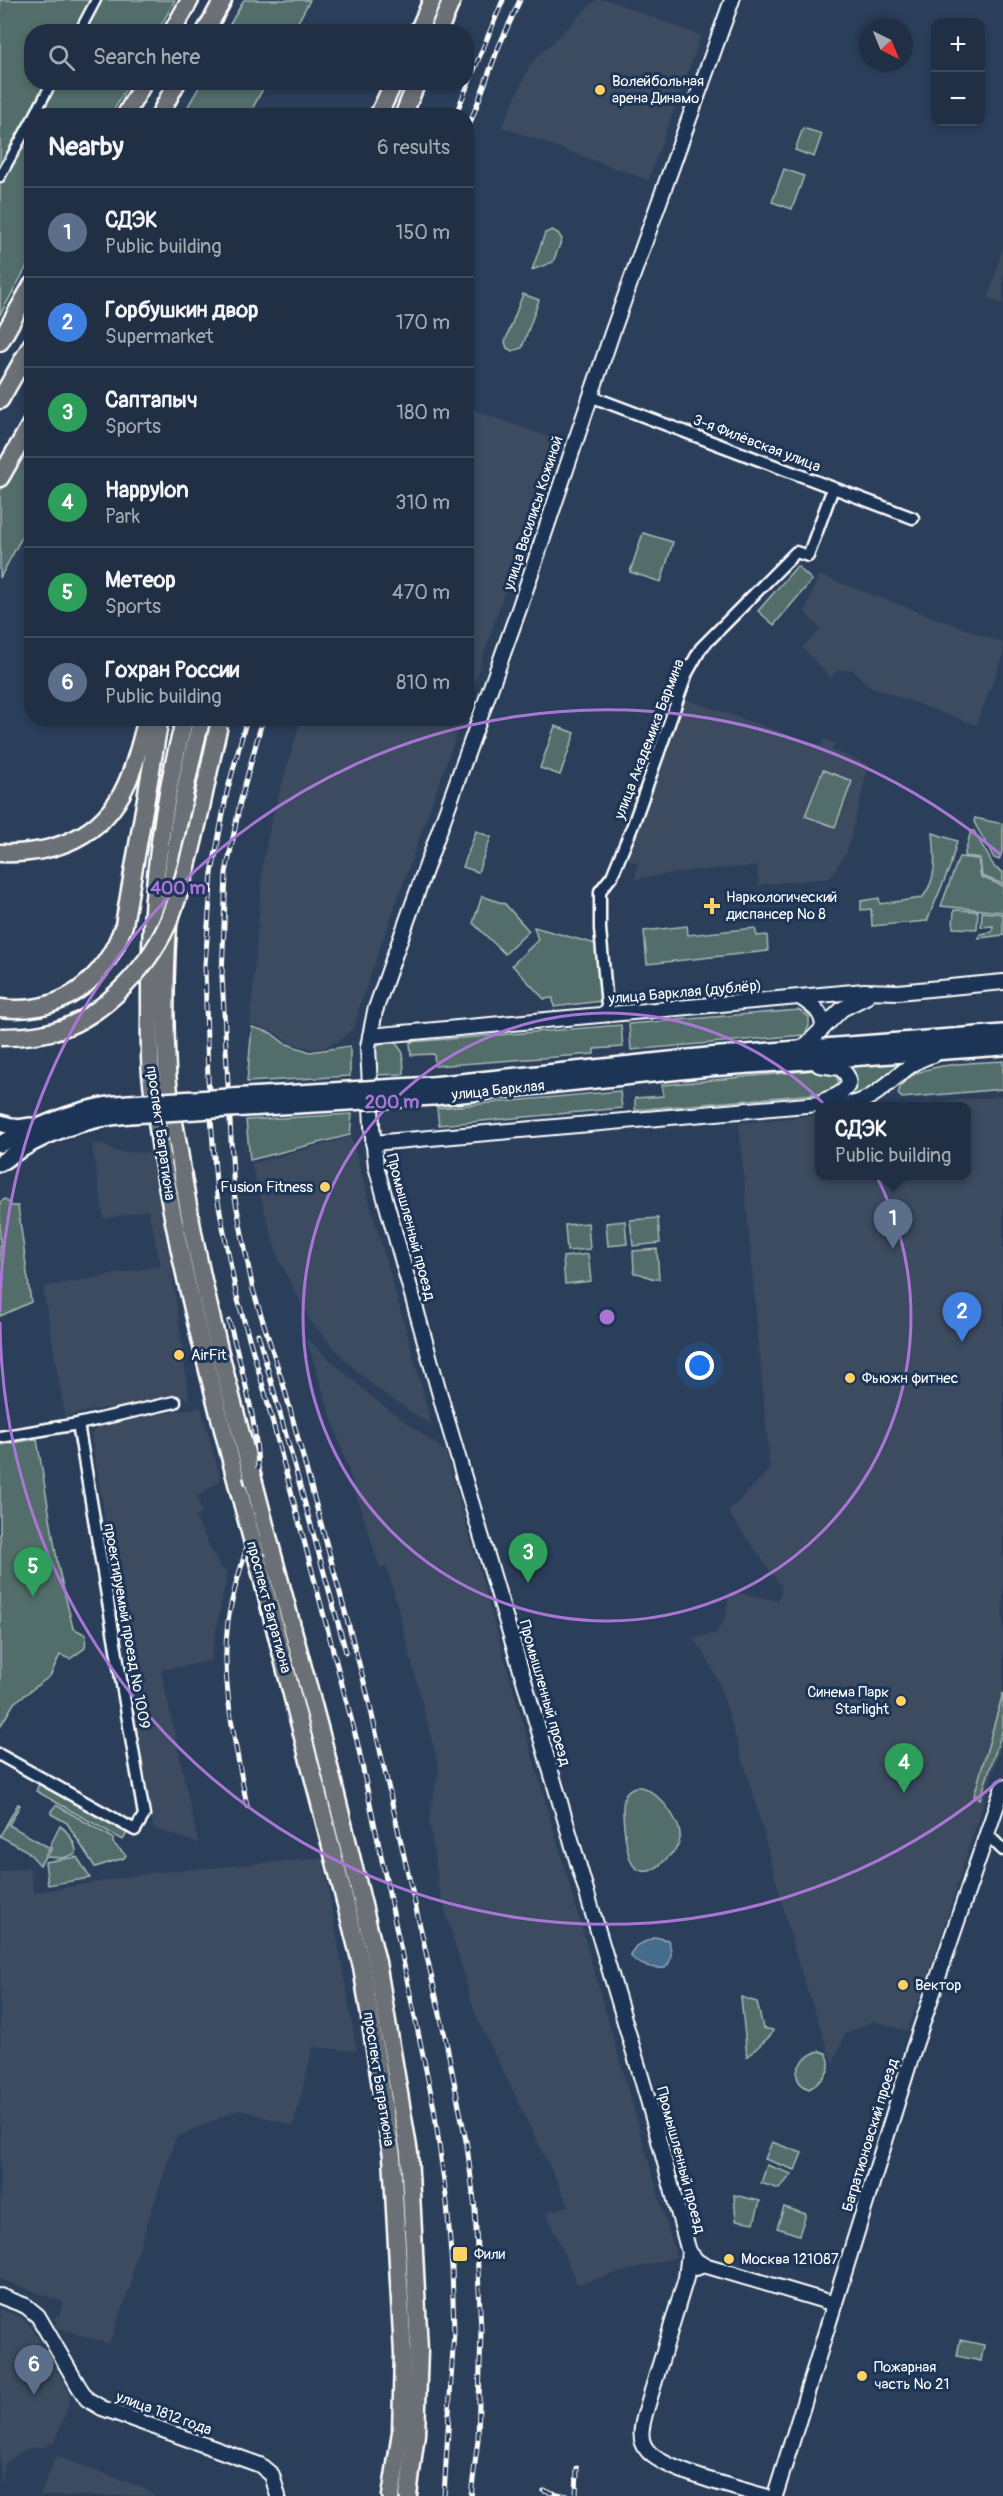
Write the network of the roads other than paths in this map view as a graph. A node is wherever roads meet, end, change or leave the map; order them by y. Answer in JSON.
{"nodes":[{"id":1,"x":96,"y":0,"type":"edge"},
{"id":2,"x":190,"y":0,"type":"edge"},
{"id":3,"x":223,"y":0,"type":"edge"},
{"id":4,"x":432,"y":0,"type":"edge"},
{"id":5,"x":452,"y":0,"type":"edge"},
{"id":6,"x":732,"y":0,"type":"edge"},
{"id":7,"x":83,"y":24,"type":"edge"},
{"id":8,"x":176,"y":24,"type":"edge"},
{"id":9,"x":210,"y":24,"type":"edge"},
{"id":10,"x":422,"y":24,"type":"edge"},
{"id":11,"x":442,"y":24,"type":"edge"},
{"id":12,"x":47,"y":90,"type":"edge"},
{"id":13,"x":140,"y":90,"type":"edge"},
{"id":14,"x":173,"y":90,"type":"edge"},
{"id":15,"x":391,"y":90,"type":"edge"},
{"id":16,"x":392,"y":90,"type":"edge"},
{"id":17,"x":414,"y":90,"type":"edge"},
{"id":18,"x":38,"y":108,"type":"edge"},
{"id":19,"x":129,"y":108,"type":"edge"},
{"id":20,"x":163,"y":108,"type":"edge"},
{"id":21,"x":382,"y":108,"type":"edge"},
{"id":22,"x":387,"y":108,"type":"edge"},
{"id":23,"x":406,"y":108,"type":"edge"},
{"id":24,"x":24,"y":133,"type":"edge"},
{"id":25,"x":0,"y":177,"type":"edge"},
{"id":26,"x":24,"y":299,"type":"edge"},
{"id":27,"x":0,"y":342,"type":"edge"},
{"id":28,"x":24,"y":358,"type":"edge"},
{"id":29,"x":590,"y":396,"type":"junction"},
{"id":30,"x":0,"y":400,"type":"edge"},
{"id":31,"x":24,"y":436,"type":"edge"},
{"id":32,"x":0,"y":478,"type":"edge"},
{"id":33,"x":833,"y":488,"type":"junction"},
{"id":34,"x":913,"y":518,"type":"dead end"},
{"id":35,"x":145,"y":726,"type":"edge"},
{"id":36,"x":159,"y":726,"type":"edge"},
{"id":37,"x":183,"y":726,"type":"edge"},
{"id":38,"x":199,"y":726,"type":"edge"},
{"id":39,"x":219,"y":726,"type":"edge"},
{"id":40,"x":0,"y":853,"type":"edge"},
{"id":41,"x":1003,"y":982,"type":"edge"},
{"id":42,"x":898,"y":992,"type":"junction"},
{"id":43,"x":801,"y":999,"type":"junction"},
{"id":44,"x":0,"y":1008,"type":"edge"},
{"id":45,"x":608,"y":1016,"type":"junction"},
{"id":46,"x":823,"y":1028,"type":"junction"},
{"id":47,"x":1003,"y":1033,"type":"edge"},
{"id":48,"x":370,"y":1036,"type":"junction"},
{"id":49,"x":0,"y":1037,"type":"edge"},
{"id":50,"x":1003,"y":1047,"type":"edge"},
{"id":51,"x":803,"y":1048,"type":"junction"},
{"id":52,"x":956,"y":1050,"type":"junction"},
{"id":53,"x":790,"y":1061,"type":"junction"},
{"id":54,"x":433,"y":1091,"type":"junction"},
{"id":55,"x":822,"y":1102,"type":"edge"},
{"id":56,"x":857,"y":1102,"type":"edge"},
{"id":57,"x":815,"y":1104,"type":"edge"},
{"id":58,"x":129,"y":1109,"type":"junction"},
{"id":59,"x":48,"y":1121,"type":"junction"},
{"id":60,"x":0,"y":1123,"type":"edge"},
{"id":61,"x":373,"y":1143,"type":"junction"},
{"id":62,"x":0,"y":1144,"type":"edge"},
{"id":63,"x":7,"y":1156,"type":"edge"},
{"id":64,"x":0,"y":1163,"type":"edge"},
{"id":65,"x":175,"y":1402,"type":"dead end"},
{"id":66,"x":78,"y":1424,"type":"junction"},
{"id":67,"x":0,"y":1437,"type":"edge"},
{"id":68,"x":0,"y":1755,"type":"edge"},
{"id":69,"x":1003,"y":1787,"type":"edge"},
{"id":70,"x":988,"y":1835,"type":"junction"},
{"id":71,"x":1003,"y":1850,"type":"edge"},
{"id":72,"x":689,"y":2252,"type":"junction"},
{"id":73,"x":704,"y":2265,"type":"junction"},
{"id":74,"x":686,"y":2278,"type":"junction"},
{"id":75,"x":0,"y":2296,"type":"edge"},
{"id":76,"x":835,"y":2304,"type":"junction"},
{"id":77,"x":278,"y":2496,"type":"edge"},
{"id":78,"x":390,"y":2496,"type":"edge"},
{"id":79,"x":408,"y":2496,"type":"edge"},
{"id":80,"x":764,"y":2496,"type":"edge"},
{"id":81,"x":776,"y":2496,"type":"edge"}],
"edges":[{"from":1,"to":7,"type":"street"},
{"from":2,"to":8,"type":"main road"},
{"from":3,"to":9,"type":"main road"},
{"from":4,"to":10,"type":"main road"},
{"from":5,"to":11,"type":"main road"},
{"from":6,"to":29,"type":"street","name":"улица Василисы Кожиной"},
{"from":12,"to":18,"type":"street"},
{"from":13,"to":19,"type":"main road"},
{"from":14,"to":20,"type":"main road"},
{"from":15,"to":21,"type":"main road"},
{"from":16,"to":22,"type":"main road"},
{"from":17,"to":23,"type":"main road"},
{"from":24,"to":25,"type":"street"},
{"from":26,"to":27,"type":"main road"},
{"from":28,"to":30,"type":"main road"},
{"from":29,"to":33,"type":"street","name":"3-я Филёвская улица"},
{"from":29,"to":48,"type":"street","name":"улица Василисы Кожиной"},
{"from":31,"to":32,"type":"main road"},
{"from":33,"to":34,"type":"street","name":"3-я Филёвская улица"},
{"from":33,"to":45,"type":"street","name":"улица Академика Бармина"},
{"from":35,"to":40,"type":"main road"},
{"from":36,"to":44,"type":"main road"},
{"from":37,"to":78,"type":"main road","name":"проспект Багратиона","bridge":true},
{"from":38,"to":79,"type":"main road","name":"проспект Багратиона","bridge":true},
{"from":39,"to":49,"type":"main road","bridge":true},
{"from":41,"to":42,"type":"street","name":"улица Барклая (дублёр)"},
{"from":42,"to":43,"type":"street","name":"улица Барклая (дублёр)"},
{"from":42,"to":46,"type":"street"},
{"from":43,"to":45,"type":"street","name":"улица Барклая (дублёр)"},
{"from":43,"to":46,"type":"street"},
{"from":45,"to":48,"type":"street","name":"улица Барклая (дублёр)"},
{"from":46,"to":51,"type":"street"},
{"from":47,"to":51,"type":"main road","name":"улица Барклая"},
{"from":48,"to":61,"type":"street","name":"улица Василисы Кожиной"},
{"from":50,"to":52,"type":"main road","name":"улица Барклая"},
{"from":51,"to":54,"type":"main road","name":"улица Барклая"},
{"from":52,"to":53,"type":"main road","name":"улица Барклая"},
{"from":52,"to":56,"type":"street"},
{"from":53,"to":54,"type":"main road","name":"улица Барклая"},
{"from":53,"to":55,"type":"street"},
{"from":54,"to":58,"type":"main road","name":"улица Барклая","bridge":true},
{"from":57,"to":61,"type":"street"},
{"from":58,"to":59,"type":"main road","name":"улица Барклая"},
{"from":58,"to":63,"type":"main road","name":"улица Барклая"},
{"from":59,"to":60,"type":"main road"},
{"from":59,"to":62,"type":"main road","name":"улица Барклая"},
{"from":61,"to":72,"type":"street","name":"Промышленный проезд"},
{"from":63,"to":64,"type":"main road","name":"улица Барклая"},
{"from":65,"to":66,"type":"street"},
{"from":66,"to":67,"type":"street"},
{"from":66,"to":68,"type":"street","name":"проектируемый проезд № 1009"},
{"from":69,"to":70,"type":"street","name":"Багратионовский проезд"},
{"from":70,"to":71,"type":"street"},
{"from":70,"to":76,"type":"street","name":"Багратионовский проезд"},
{"from":72,"to":73,"type":"street","name":"Промышленный проезд"},
{"from":72,"to":74,"type":"street","name":"Промышленный проезд"},
{"from":73,"to":74,"type":"street"},
{"from":73,"to":76,"type":"street","name":"Промышленный проезд"},
{"from":74,"to":80,"type":"street","name":"Промышленный проезд"},
{"from":75,"to":77,"type":"street","name":"улица 1812 года"},
{"from":76,"to":81,"type":"street","name":"Багратионовский проезд"}]}
